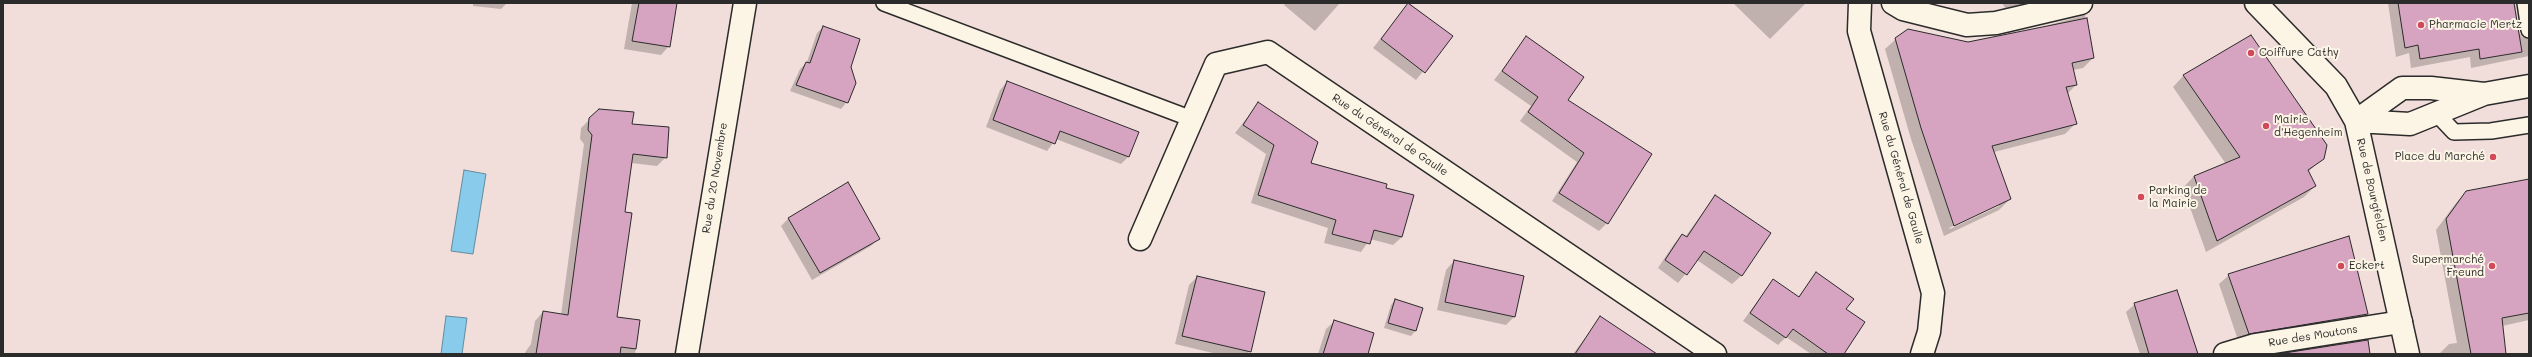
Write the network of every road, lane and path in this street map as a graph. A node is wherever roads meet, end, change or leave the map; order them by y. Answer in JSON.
{"nodes":[{"id":1,"x":745,"y":3,"type":"edge"},
{"id":2,"x":884,"y":3,"type":"edge"},
{"id":3,"x":1860,"y":3,"type":"edge"},
{"id":4,"x":1893,"y":3,"type":"edge"},
{"id":5,"x":2081,"y":3,"type":"edge"},
{"id":6,"x":2256,"y":3,"type":"edge"},
{"id":7,"x":2525,"y":3,"type":"edge"},
{"id":8,"x":2529,"y":30,"type":"edge"},
{"id":9,"x":2529,"y":86,"type":"edge"},
{"id":10,"x":2484,"y":94,"type":"junction"},
{"id":11,"x":2437,"y":114,"type":"junction"},
{"id":12,"x":1192,"y":119,"type":"junction"},
{"id":13,"x":2356,"y":121,"type":"junction"},
{"id":14,"x":2529,"y":125,"type":"edge"},
{"id":15,"x":1140,"y":239,"type":"dead end"},
{"id":16,"x":2402,"y":322,"type":"junction"},
{"id":17,"x":1712,"y":353,"type":"edge"},
{"id":18,"x":687,"y":354,"type":"edge"},
{"id":19,"x":1922,"y":354,"type":"edge"},
{"id":20,"x":2226,"y":354,"type":"edge"},
{"id":21,"x":2408,"y":354,"type":"edge"}],
"edges":[{"from":1,"to":18,"type":"street","name":"Rue du 20 Novembre"},
{"from":2,"to":12,"type":"lane"},
{"from":3,"to":19,"type":"street","name":"Rue du Général de Gaulle"},
{"from":4,"to":5,"type":"street"},
{"from":6,"to":13,"type":"street","name":"Rue de Bourgfelden"},
{"from":7,"to":8,"type":"lane"},
{"from":9,"to":10,"type":"street"},
{"from":10,"to":11,"type":"street"},
{"from":10,"to":13,"type":"street"},
{"from":11,"to":13,"type":"street"},
{"from":11,"to":14,"type":"lane"},
{"from":12,"to":15,"type":"street","name":"Rue du Général de Gaulle"},
{"from":12,"to":17,"type":"street","name":"Rue du Général de Gaulle"},
{"from":13,"to":16,"type":"street","name":"Rue de Bourgfelden"},
{"from":16,"to":20,"type":"street","name":"Rue des Moutons"},
{"from":16,"to":21,"type":"street","name":"Rue de Bourgfelden"}]}
